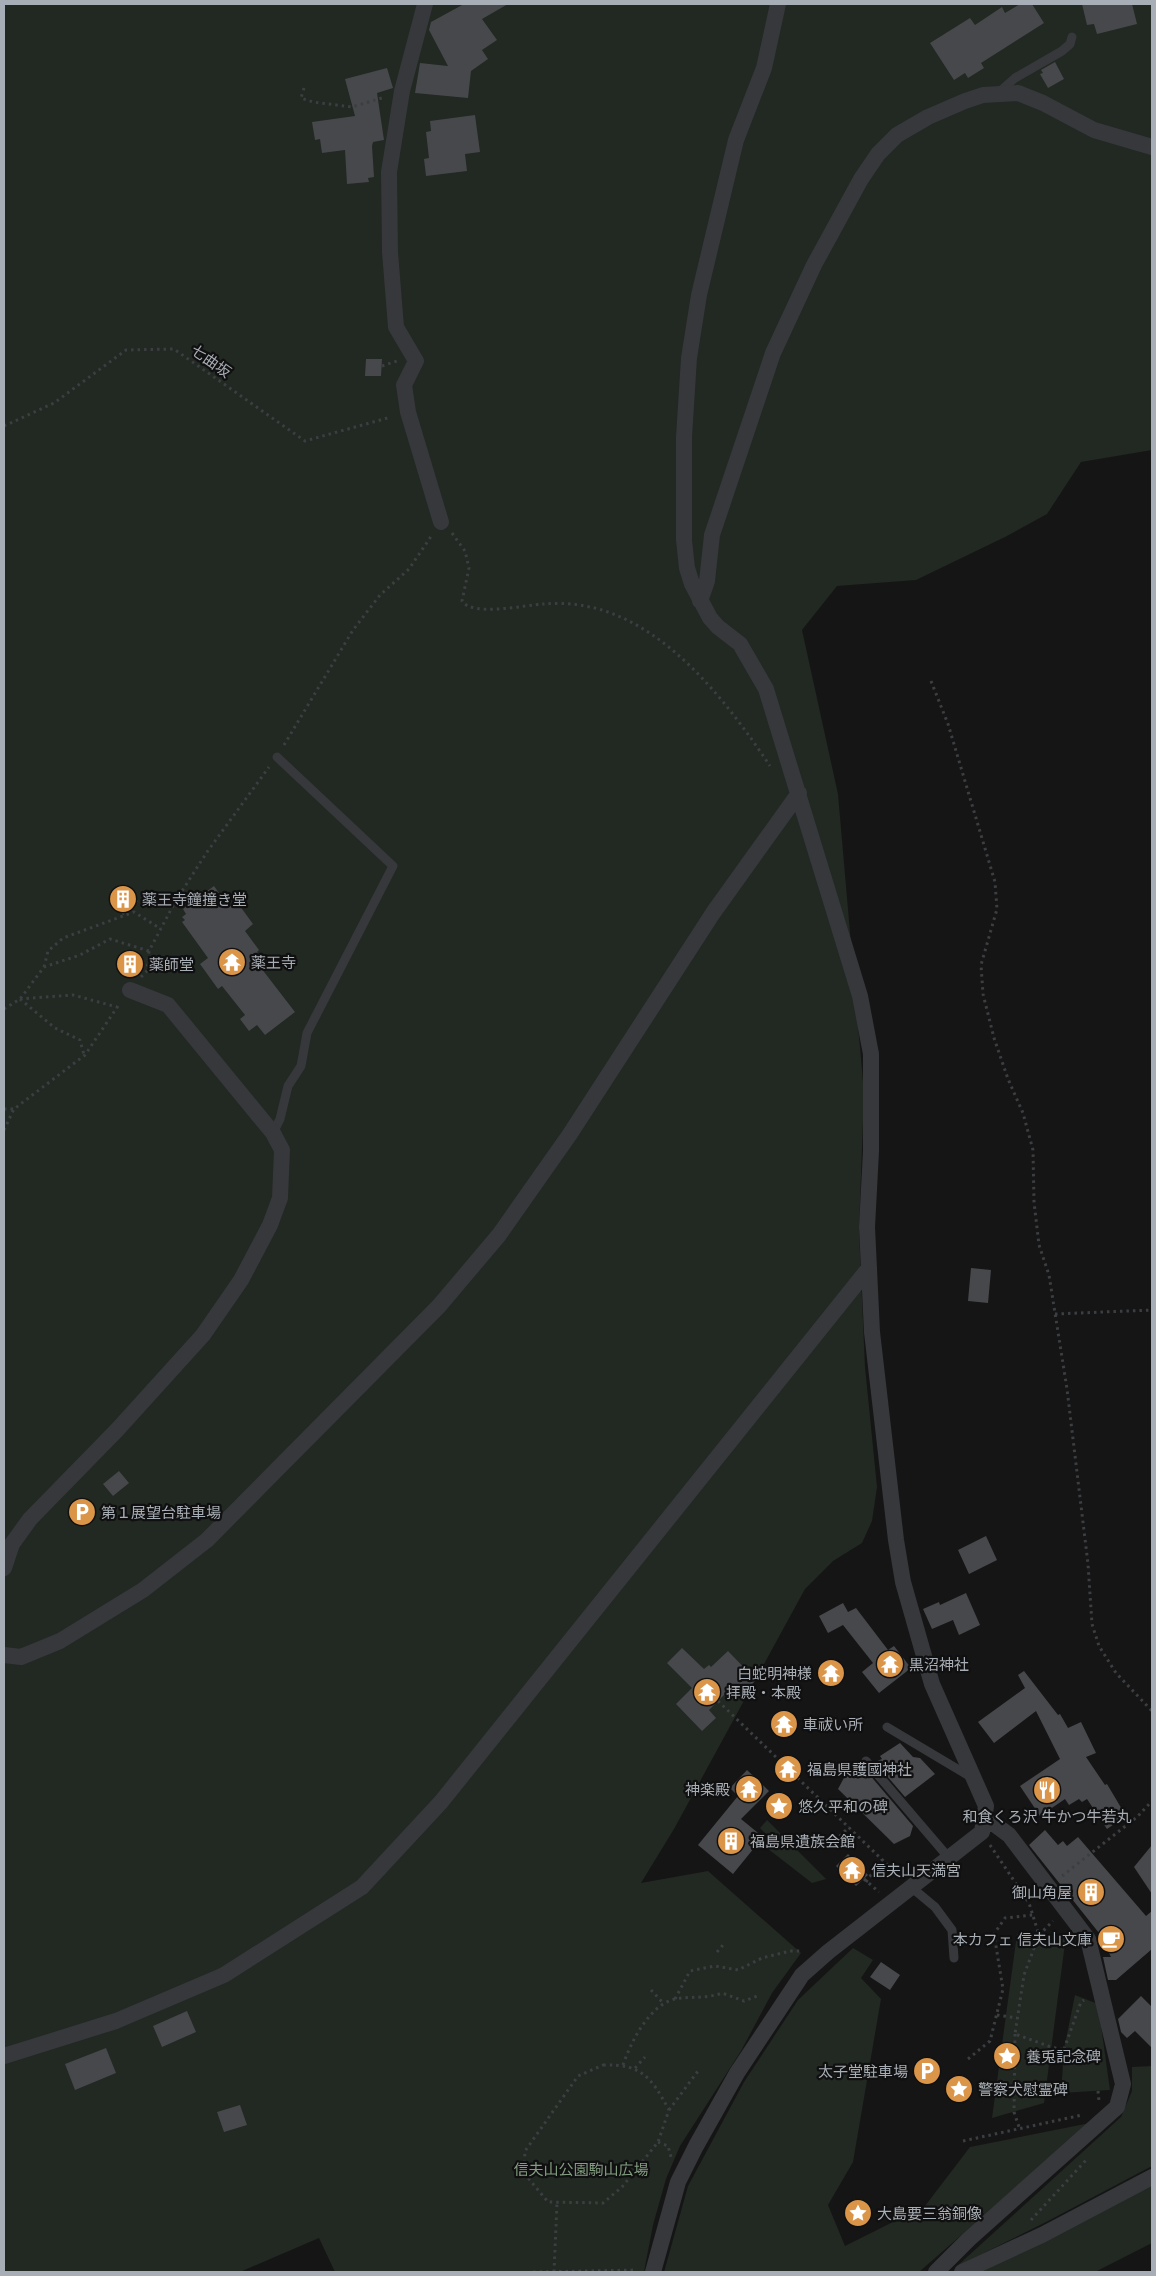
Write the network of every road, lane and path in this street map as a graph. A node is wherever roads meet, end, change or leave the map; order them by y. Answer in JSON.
{"nodes":[{"id":1,"x":425,"y":4,"type":"edge"},
{"id":2,"x":778,"y":4,"type":"edge"},
{"id":3,"x":1072,"y":38,"type":"dead end"},
{"id":4,"x":304,"y":88,"type":"dead end"},
{"id":5,"x":402,"y":91,"type":"junction"},
{"id":6,"x":998,"y":93,"type":"junction"},
{"id":7,"x":1152,"y":147,"type":"edge"},
{"id":8,"x":400,"y":360,"type":"dead end"},
{"id":9,"x":382,"y":366,"type":"dead end"},
{"id":10,"x":408,"y":412,"type":"junction"},
{"id":11,"x":4,"y":426,"type":"edge"},
{"id":12,"x":441,"y":522,"type":"junction"},
{"id":13,"x":700,"y":601,"type":"junction"},
{"id":14,"x":931,"y":681,"type":"dead end"},
{"id":15,"x":277,"y":756,"type":"junction"},
{"id":16,"x":773,"y":771,"type":"dead end"},
{"id":17,"x":799,"y":793,"type":"junction"},
{"id":18,"x":161,"y":930,"type":"junction"},
{"id":19,"x":149,"y":952,"type":"junction"},
{"id":20,"x":44,"y":968,"type":"junction"},
{"id":21,"x":130,"y":990,"type":"junction"},
{"id":22,"x":20,"y":999,"type":"junction"},
{"id":23,"x":117,"y":1007,"type":"junction"},
{"id":24,"x":4,"y":1009,"type":"edge"},
{"id":25,"x":84,"y":1056,"type":"junction"},
{"id":26,"x":14,"y":1108,"type":"junction"},
{"id":27,"x":4,"y":1109,"type":"edge"},
{"id":28,"x":4,"y":1130,"type":"edge"},
{"id":29,"x":273,"y":1133,"type":"junction"},
{"id":30,"x":869,"y":1268,"type":"junction"},
{"id":31,"x":1152,"y":1310,"type":"edge"},
{"id":32,"x":1055,"y":1314,"type":"junction"},
{"id":33,"x":4,"y":1568,"type":"edge"},
{"id":34,"x":4,"y":1655,"type":"edge"},
{"id":35,"x":718,"y":1701,"type":"dead end"},
{"id":36,"x":1152,"y":1711,"type":"edge"},
{"id":37,"x":887,"y":1727,"type":"dead end"},
{"id":38,"x":866,"y":1761,"type":"dead end"},
{"id":39,"x":973,"y":1778,"type":"junction"},
{"id":40,"x":1152,"y":1801,"type":"edge"},
{"id":41,"x":984,"y":1825,"type":"junction"},
{"id":42,"x":849,"y":1827,"type":"junction"},
{"id":43,"x":835,"y":1841,"type":"dead end"},
{"id":44,"x":949,"y":1858,"type":"junction"},
{"id":45,"x":882,"y":1860,"type":"junction"},
{"id":46,"x":911,"y":1887,"type":"junction"},
{"id":47,"x":1048,"y":1888,"type":"junction"},
{"id":48,"x":878,"y":1890,"type":"dead end"},
{"id":49,"x":1033,"y":1915,"type":"junction"},
{"id":50,"x":1058,"y":1916,"type":"dead end"},
{"id":51,"x":1039,"y":1935,"type":"junction"},
{"id":52,"x":723,"y":1945,"type":"dead end"},
{"id":53,"x":717,"y":1952,"type":"dead end"},
{"id":54,"x":828,"y":1952,"type":"junction"},
{"id":55,"x":954,"y":1958,"type":"dead end"},
{"id":56,"x":652,"y":1990,"type":"dead end"},
{"id":57,"x":760,"y":1995,"type":"dead end"},
{"id":58,"x":675,"y":1999,"type":"junction"},
{"id":59,"x":1081,"y":2002,"type":"dead end"},
{"id":60,"x":664,"y":2004,"type":"junction"},
{"id":61,"x":997,"y":2015,"type":"junction"},
{"id":62,"x":1017,"y":2018,"type":"junction"},
{"id":63,"x":1015,"y":2034,"type":"junction"},
{"id":64,"x":1064,"y":2049,"type":"junction"},
{"id":65,"x":1070,"y":2051,"type":"dead end"},
{"id":66,"x":4,"y":2056,"type":"edge"},
{"id":67,"x":645,"y":2056,"type":"dead end"},
{"id":68,"x":968,"y":2060,"type":"dead end"},
{"id":69,"x":623,"y":2065,"type":"junction"},
{"id":70,"x":634,"y":2068,"type":"junction"},
{"id":71,"x":698,"y":2071,"type":"dead end"},
{"id":72,"x":1117,"y":2108,"type":"junction"},
{"id":73,"x":668,"y":2110,"type":"junction"},
{"id":74,"x":1020,"y":2127,"type":"junction"},
{"id":75,"x":1089,"y":2133,"type":"junction"},
{"id":76,"x":963,"y":2141,"type":"dead end"},
{"id":77,"x":1152,"y":2177,"type":"edge"},
{"id":78,"x":556,"y":2203,"type":"junction"},
{"id":79,"x":1025,"y":2243,"type":"junction"},
{"id":80,"x":554,"y":2271,"type":"edge"},
{"id":81,"x":653,"y":2271,"type":"edge"},
{"id":82,"x":533,"y":2272,"type":"edge"},
{"id":83,"x":936,"y":2272,"type":"edge"},
{"id":84,"x":962,"y":2272,"type":"edge"}],
"edges":[{"from":1,"to":5,"type":"street"},
{"from":2,"to":13,"type":"street"},
{"from":3,"to":6,"type":"lane"},
{"from":4,"to":5,"type":"path"},
{"from":5,"to":10,"type":"street"},
{"from":6,"to":7,"type":"street"},
{"from":6,"to":13,"type":"street"},
{"from":8,"to":9,"type":"path"},
{"from":10,"to":11,"type":"path","name":"七曲坂"},
{"from":10,"to":12,"type":"street"},
{"from":12,"to":15,"type":"path"},
{"from":12,"to":16,"type":"path"},
{"from":13,"to":17,"type":"street"},
{"from":14,"to":32,"type":"path"},
{"from":15,"to":18,"type":"path"},
{"from":15,"to":29,"type":"lane"},
{"from":17,"to":30,"type":"street"},
{"from":17,"to":34,"type":"street"},
{"from":18,"to":19,"type":"path"},
{"from":18,"to":20,"type":"path"},
{"from":19,"to":20,"type":"path"},
{"from":19,"to":21,"type":"path"},
{"from":20,"to":22,"type":"path"},
{"from":21,"to":23,"type":"path"},
{"from":21,"to":29,"type":"street"},
{"from":22,"to":23,"type":"path"},
{"from":22,"to":24,"type":"path"},
{"from":22,"to":25,"type":"path"},
{"from":23,"to":25,"type":"path"},
{"from":25,"to":26,"type":"path"},
{"from":26,"to":27,"type":"path"},
{"from":26,"to":28,"type":"path"},
{"from":29,"to":33,"type":"street"},
{"from":30,"to":39,"type":"street"},
{"from":30,"to":66,"type":"street"},
{"from":31,"to":32,"type":"path"},
{"from":32,"to":36,"type":"path"},
{"from":35,"to":42,"type":"path"},
{"from":37,"to":39,"type":"lane"},
{"from":38,"to":44,"type":"lane"},
{"from":39,"to":41,"type":"street"},
{"from":40,"to":47,"type":"path"},
{"from":41,"to":44,"type":"street"},
{"from":41,"to":47,"type":"street"},
{"from":41,"to":49,"type":"path"},
{"from":42,"to":43,"type":"path"},
{"from":42,"to":45,"type":"path"},
{"from":44,"to":46,"type":"street"},
{"from":45,"to":46,"type":"path"},
{"from":45,"to":48,"type":"path"},
{"from":46,"to":54,"type":"street"},
{"from":46,"to":55,"type":"lane"},
{"from":47,"to":72,"type":"street"},
{"from":49,"to":51,"type":"path"},
{"from":49,"to":61,"type":"path"},
{"from":50,"to":51,"type":"path"},
{"from":51,"to":62,"type":"path"},
{"from":52,"to":53,"type":"path"},
{"from":54,"to":58,"type":"path"},
{"from":54,"to":81,"type":"street"},
{"from":56,"to":60,"type":"path"},
{"from":57,"to":58,"type":"path"},
{"from":58,"to":60,"type":"path"},
{"from":59,"to":64,"type":"path"},
{"from":60,"to":69,"type":"path"},
{"from":61,"to":62,"type":"path"},
{"from":61,"to":68,"type":"path"},
{"from":62,"to":63,"type":"path"},
{"from":63,"to":64,"type":"path"},
{"from":63,"to":74,"type":"path"},
{"from":64,"to":65,"type":"path"},
{"from":67,"to":70,"type":"path"},
{"from":69,"to":70,"type":"path"},
{"from":69,"to":78,"type":"path"},
{"from":70,"to":73,"type":"path"},
{"from":71,"to":73,"type":"path"},
{"from":72,"to":74,"type":"path"},
{"from":72,"to":75,"type":"street"},
{"from":73,"to":78,"type":"path"},
{"from":74,"to":76,"type":"path"},
{"from":75,"to":79,"type":"path"},
{"from":75,"to":83,"type":"street"},
{"from":77,"to":79,"type":"street"},
{"from":78,"to":80,"type":"path"},
{"from":79,"to":84,"type":"street"},
{"from":80,"to":81,"type":"path"},
{"from":80,"to":82,"type":"path"}]}
